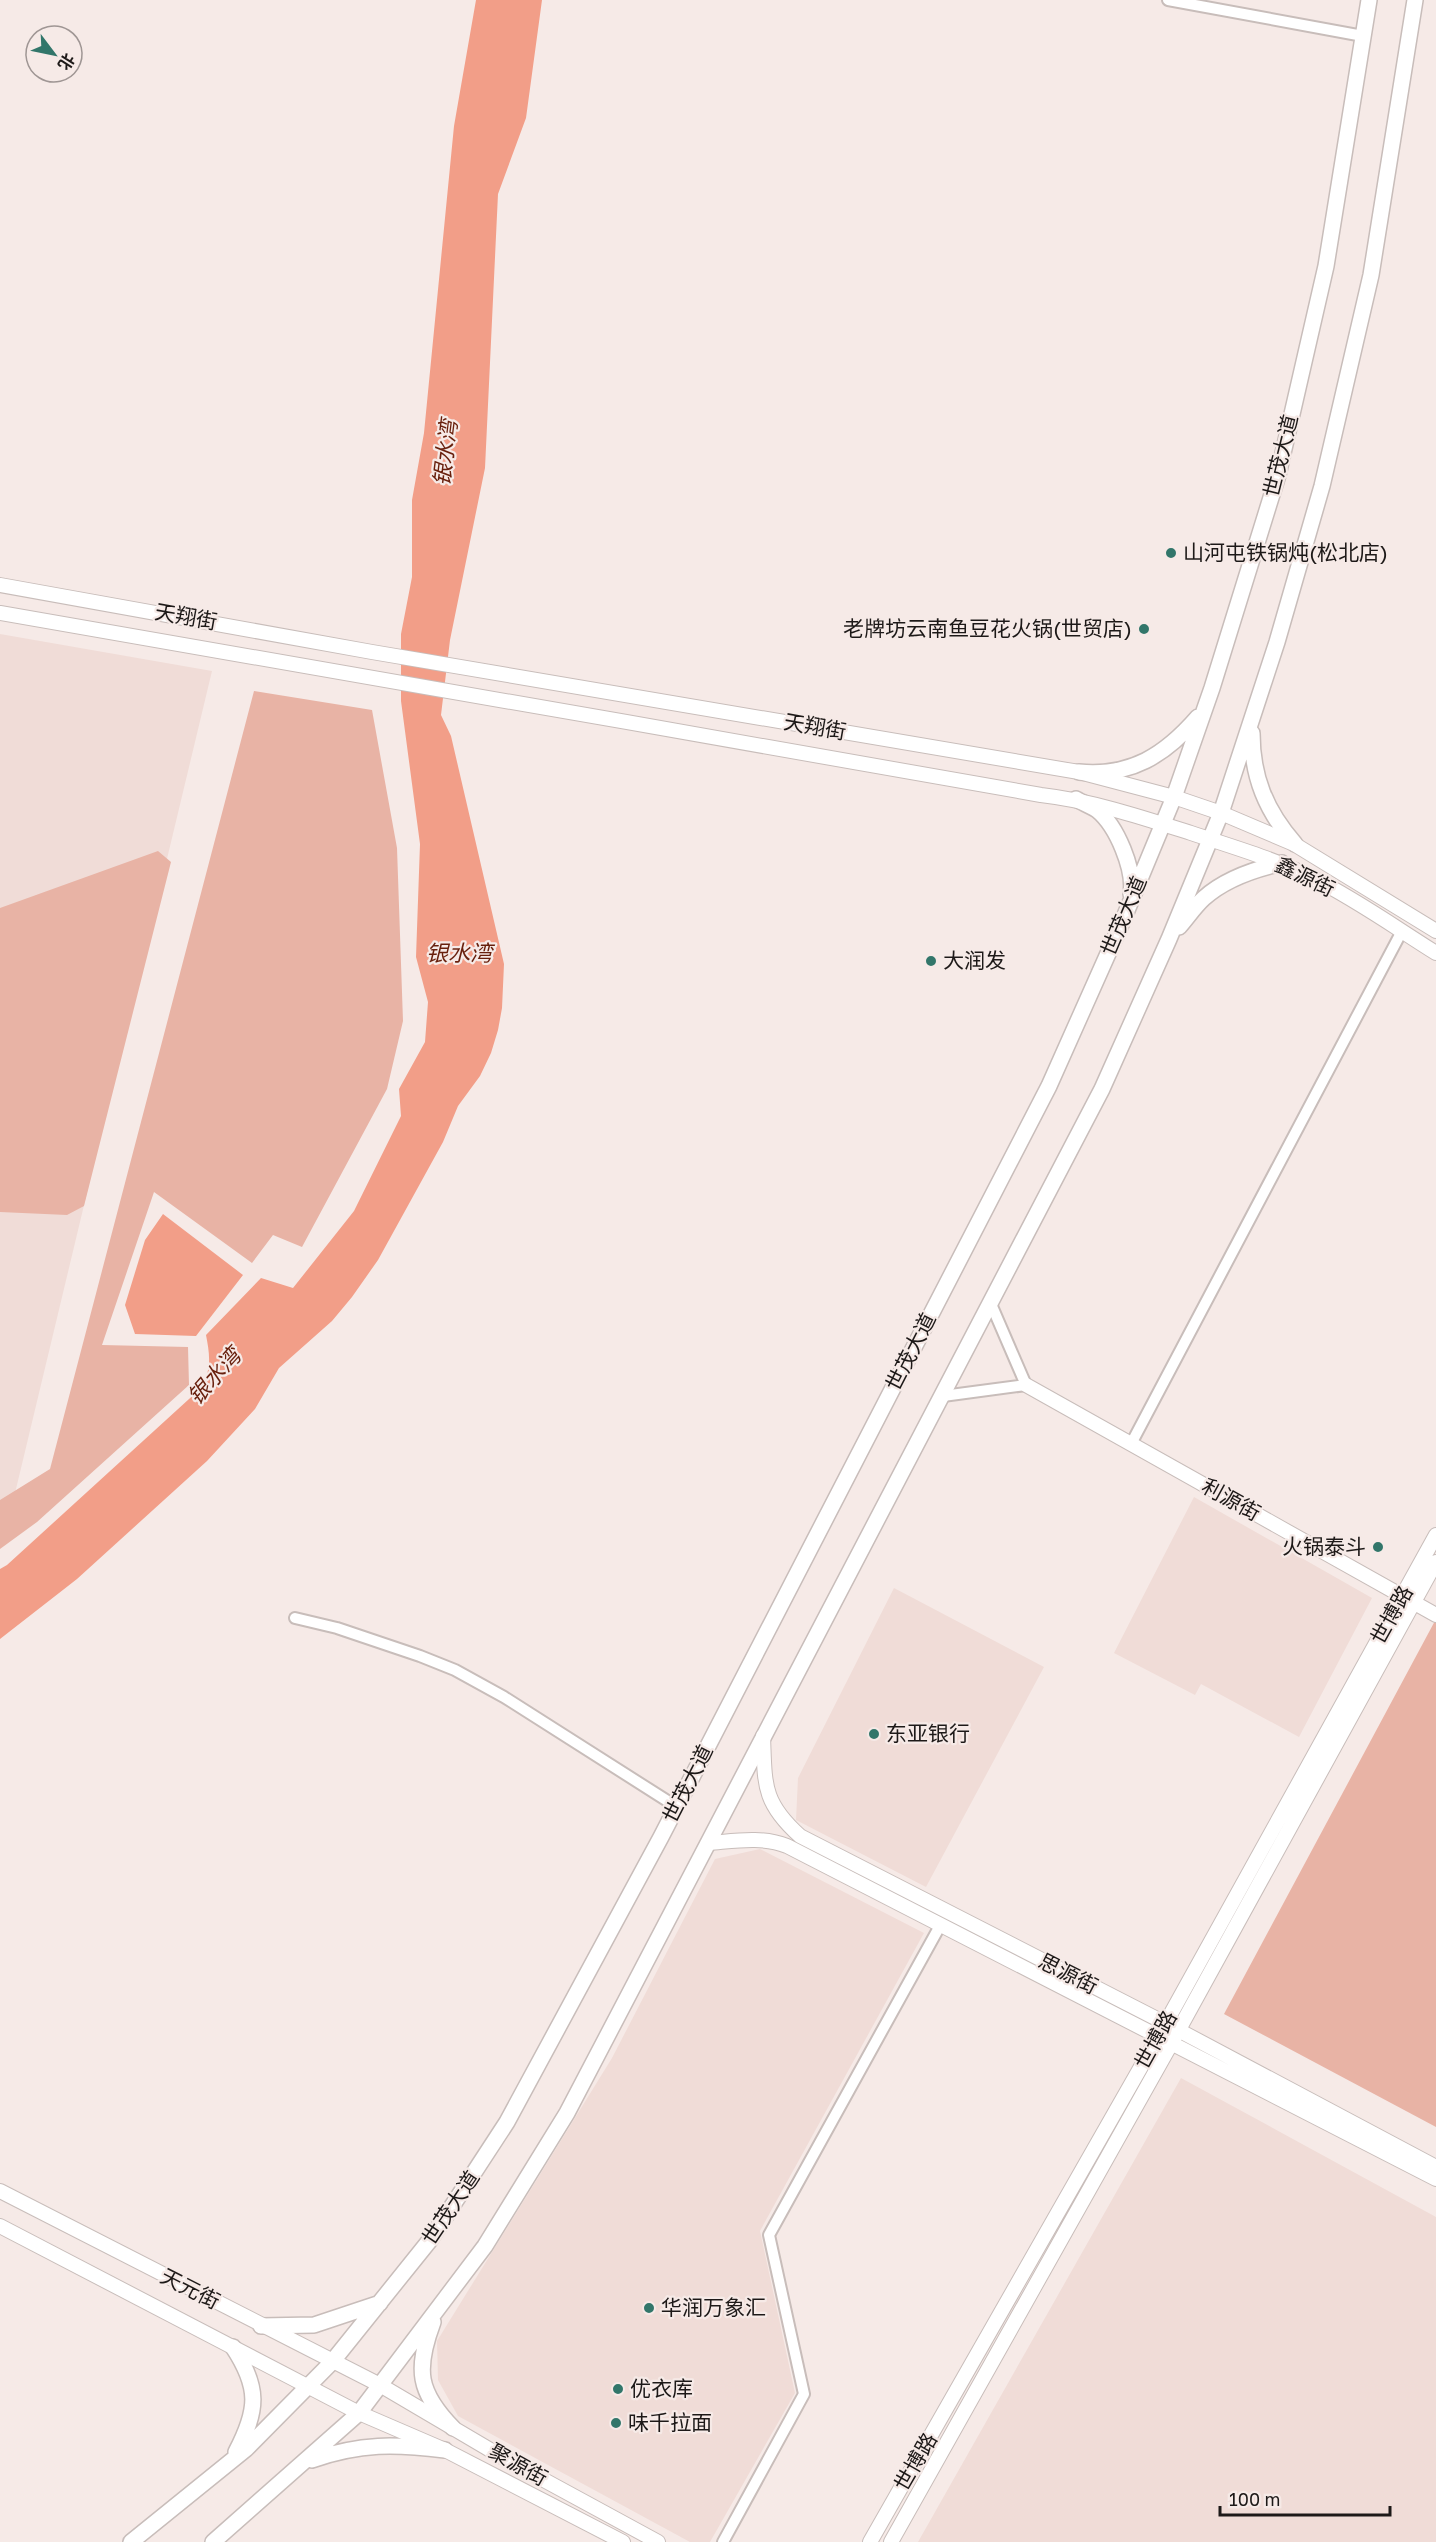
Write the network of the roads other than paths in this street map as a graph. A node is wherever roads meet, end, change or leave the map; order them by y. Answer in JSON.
{"nodes":[{"id":1,"x":1168,"y":0,"type":"edge"},
{"id":2,"x":1369,"y":0,"type":"edge"},
{"id":3,"x":1415,"y":0,"type":"edge"},
{"id":4,"x":1363,"y":36,"type":"junction"},
{"id":5,"x":0,"y":585,"type":"edge"},
{"id":6,"x":0,"y":613,"type":"edge"},
{"id":7,"x":1212,"y":688,"type":"junction"},
{"id":8,"x":1251,"y":719,"type":"junction"},
{"id":9,"x":1079,"y":772,"type":"junction"},
{"id":10,"x":1174,"y":797,"type":"junction"},
{"id":11,"x":1077,"y":799,"type":"junction"},
{"id":12,"x":1221,"y":813,"type":"junction"},
{"id":13,"x":1163,"y":824,"type":"junction"},
{"id":14,"x":1210,"y":839,"type":"junction"},
{"id":15,"x":1294,"y":844,"type":"junction"},
{"id":16,"x":1282,"y":863,"type":"junction"},
{"id":17,"x":1124,"y":920,"type":"junction"},
{"id":18,"x":1402,"y":931,"type":"junction"},
{"id":19,"x":1436,"y":931,"type":"edge"},
{"id":20,"x":1169,"y":939,"type":"junction"},
{"id":21,"x":1436,"y":953,"type":"edge"},
{"id":22,"x":991,"y":1304,"type":"junction"},
{"id":23,"x":1026,"y":1385,"type":"junction"},
{"id":24,"x":943,"y":1396,"type":"junction"},
{"id":25,"x":1131,"y":1444,"type":"junction"},
{"id":26,"x":1436,"y":1535,"type":"edge"},
{"id":27,"x":1436,"y":1562,"type":"edge"},
{"id":28,"x":1408,"y":1599,"type":"junction"},
{"id":29,"x":1436,"y":1615,"type":"edge"},
{"id":30,"x":295,"y":1618,"type":"dead end"},
{"id":31,"x":763,"y":1735,"type":"junction"},
{"id":32,"x":676,"y":1807,"type":"junction"},
{"id":33,"x":709,"y":1843,"type":"junction"},
{"id":34,"x":941,"y":1924,"type":"junction"},
{"id":35,"x":1165,"y":2023,"type":"junction"},
{"id":36,"x":1178,"y":2030,"type":"junction"},
{"id":37,"x":1158,"y":2037,"type":"junction"},
{"id":38,"x":1171,"y":2044,"type":"junction"},
{"id":39,"x":1436,"y":2167,"type":"edge"},
{"id":40,"x":1436,"y":2179,"type":"edge"},
{"id":41,"x":0,"y":2191,"type":"edge"},
{"id":42,"x":0,"y":2226,"type":"edge"},
{"id":43,"x":380,"y":2303,"type":"junction"},
{"id":44,"x":440,"y":2306,"type":"junction"},
{"id":45,"x":261,"y":2326,"type":"junction"},
{"id":46,"x":233,"y":2347,"type":"junction"},
{"id":47,"x":332,"y":2362,"type":"junction"},
{"id":48,"x":308,"y":2385,"type":"junction"},
{"id":49,"x":380,"y":2385,"type":"junction"},
{"id":50,"x":358,"y":2413,"type":"junction"},
{"id":51,"x":453,"y":2428,"type":"junction"},
{"id":52,"x":445,"y":2450,"type":"junction"},
{"id":53,"x":232,"y":2460,"type":"junction"},
{"id":54,"x":304,"y":2463,"type":"junction"},
{"id":55,"x":131,"y":2542,"type":"edge"},
{"id":56,"x":213,"y":2542,"type":"edge"},
{"id":57,"x":623,"y":2542,"type":"edge"},
{"id":58,"x":658,"y":2542,"type":"edge"},
{"id":59,"x":723,"y":2542,"type":"edge"},
{"id":60,"x":870,"y":2542,"type":"edge"},
{"id":61,"x":891,"y":2542,"type":"edge"}],
"edges":[{"from":1,"to":4,"type":"street"},
{"from":2,"to":4,"type":"main road","name":"世茂大道"},
{"from":3,"to":8,"type":"main road"},
{"from":4,"to":7,"type":"main road","name":"世茂大道"},
{"from":5,"to":9,"type":"main road","name":"天翔街"},
{"from":6,"to":11,"type":"main road","name":"天翔街"},
{"from":7,"to":9,"type":"main road"},
{"from":7,"to":10,"type":"main road","name":"世茂大道"},
{"from":8,"to":12,"type":"main road"},
{"from":8,"to":15,"type":"main road"},
{"from":9,"to":10,"type":"main road","name":"天翔街"},
{"from":10,"to":12,"type":"main road","name":"鑫源街"},
{"from":10,"to":13,"type":"main road","name":"世茂大道"},
{"from":11,"to":13,"type":"main road","name":"天翔街"},
{"from":11,"to":17,"type":"main road"},
{"from":12,"to":14,"type":"main road"},
{"from":12,"to":15,"type":"main road","name":"鑫源街"},
{"from":13,"to":14,"type":"main road","name":"鑫源街"},
{"from":13,"to":17,"type":"main road","name":"世茂大道"},
{"from":14,"to":16,"type":"main road","name":"鑫源街"},
{"from":14,"to":20,"type":"main road"},
{"from":15,"to":19,"type":"main road","name":"鑫源街"},
{"from":16,"to":18,"type":"main road","name":"鑫源街"},
{"from":16,"to":20,"type":"main road"},
{"from":17,"to":32,"type":"main road","name":"世茂大道"},
{"from":18,"to":21,"type":"main road","name":"鑫源街"},
{"from":18,"to":25,"type":"street"},
{"from":20,"to":22,"type":"main road"},
{"from":22,"to":23,"type":"street"},
{"from":22,"to":24,"type":"main road"},
{"from":23,"to":24,"type":"street"},
{"from":23,"to":25,"type":"main road","name":"利源街"},
{"from":24,"to":31,"type":"main road"},
{"from":25,"to":28,"type":"main road","name":"利源街"},
{"from":26,"to":28,"type":"main road","name":"世博路"},
{"from":27,"to":28,"type":"main road","name":"世博路"},
{"from":28,"to":29,"type":"main road","name":"利源街"},
{"from":28,"to":35,"type":"main road","name":"世博路"},
{"from":28,"to":36,"type":"main road","name":"世博路"},
{"from":30,"to":32,"type":"street"},
{"from":31,"to":33,"type":"main road"},
{"from":31,"to":35,"type":"main road","name":"思源街"},
{"from":32,"to":43,"type":"main road","name":"世茂大道"},
{"from":33,"to":34,"type":"main road","name":"思源街"},
{"from":33,"to":44,"type":"main road"},
{"from":34,"to":37,"type":"main road","name":"思源街"},
{"from":34,"to":59,"type":"street"},
{"from":35,"to":36,"type":"main road","name":"思源街"},
{"from":35,"to":37,"type":"main road","name":"世博路"},
{"from":36,"to":38,"type":"main road","name":"世博路"},
{"from":36,"to":39,"type":"main road","name":"思源街"},
{"from":37,"to":38,"type":"main road","name":"思源街"},
{"from":37,"to":60,"type":"main road","name":"世博路"},
{"from":38,"to":40,"type":"main road","name":"思源街"},
{"from":38,"to":61,"type":"main road","name":"世博路"},
{"from":41,"to":45,"type":"main road","name":"天元街"},
{"from":42,"to":46,"type":"main road","name":"天元街"},
{"from":43,"to":45,"type":"main road"},
{"from":43,"to":47,"type":"main road","name":"世茂大道"},
{"from":44,"to":49,"type":"main road"},
{"from":44,"to":51,"type":"main road"},
{"from":45,"to":47,"type":"main road","name":"天元街"},
{"from":46,"to":48,"type":"main road","name":"天元街"},
{"from":46,"to":53,"type":"main road"},
{"from":47,"to":48,"type":"main road","name":"世茂大道"},
{"from":47,"to":49,"type":"main road","name":"天元街"},
{"from":48,"to":50,"type":"main road","name":"天元街"},
{"from":48,"to":53,"type":"main road","name":"世茂大道"},
{"from":49,"to":50,"type":"main road"},
{"from":49,"to":51,"type":"main road","name":"聚源街"},
{"from":50,"to":52,"type":"main road","name":"聚源街"},
{"from":50,"to":54,"type":"main road"},
{"from":51,"to":58,"type":"main road","name":"聚源街"},
{"from":52,"to":54,"type":"main road"},
{"from":52,"to":57,"type":"main road","name":"聚源街"},
{"from":53,"to":55,"type":"main road","name":"世茂大道"},
{"from":54,"to":56,"type":"main road"}]}
